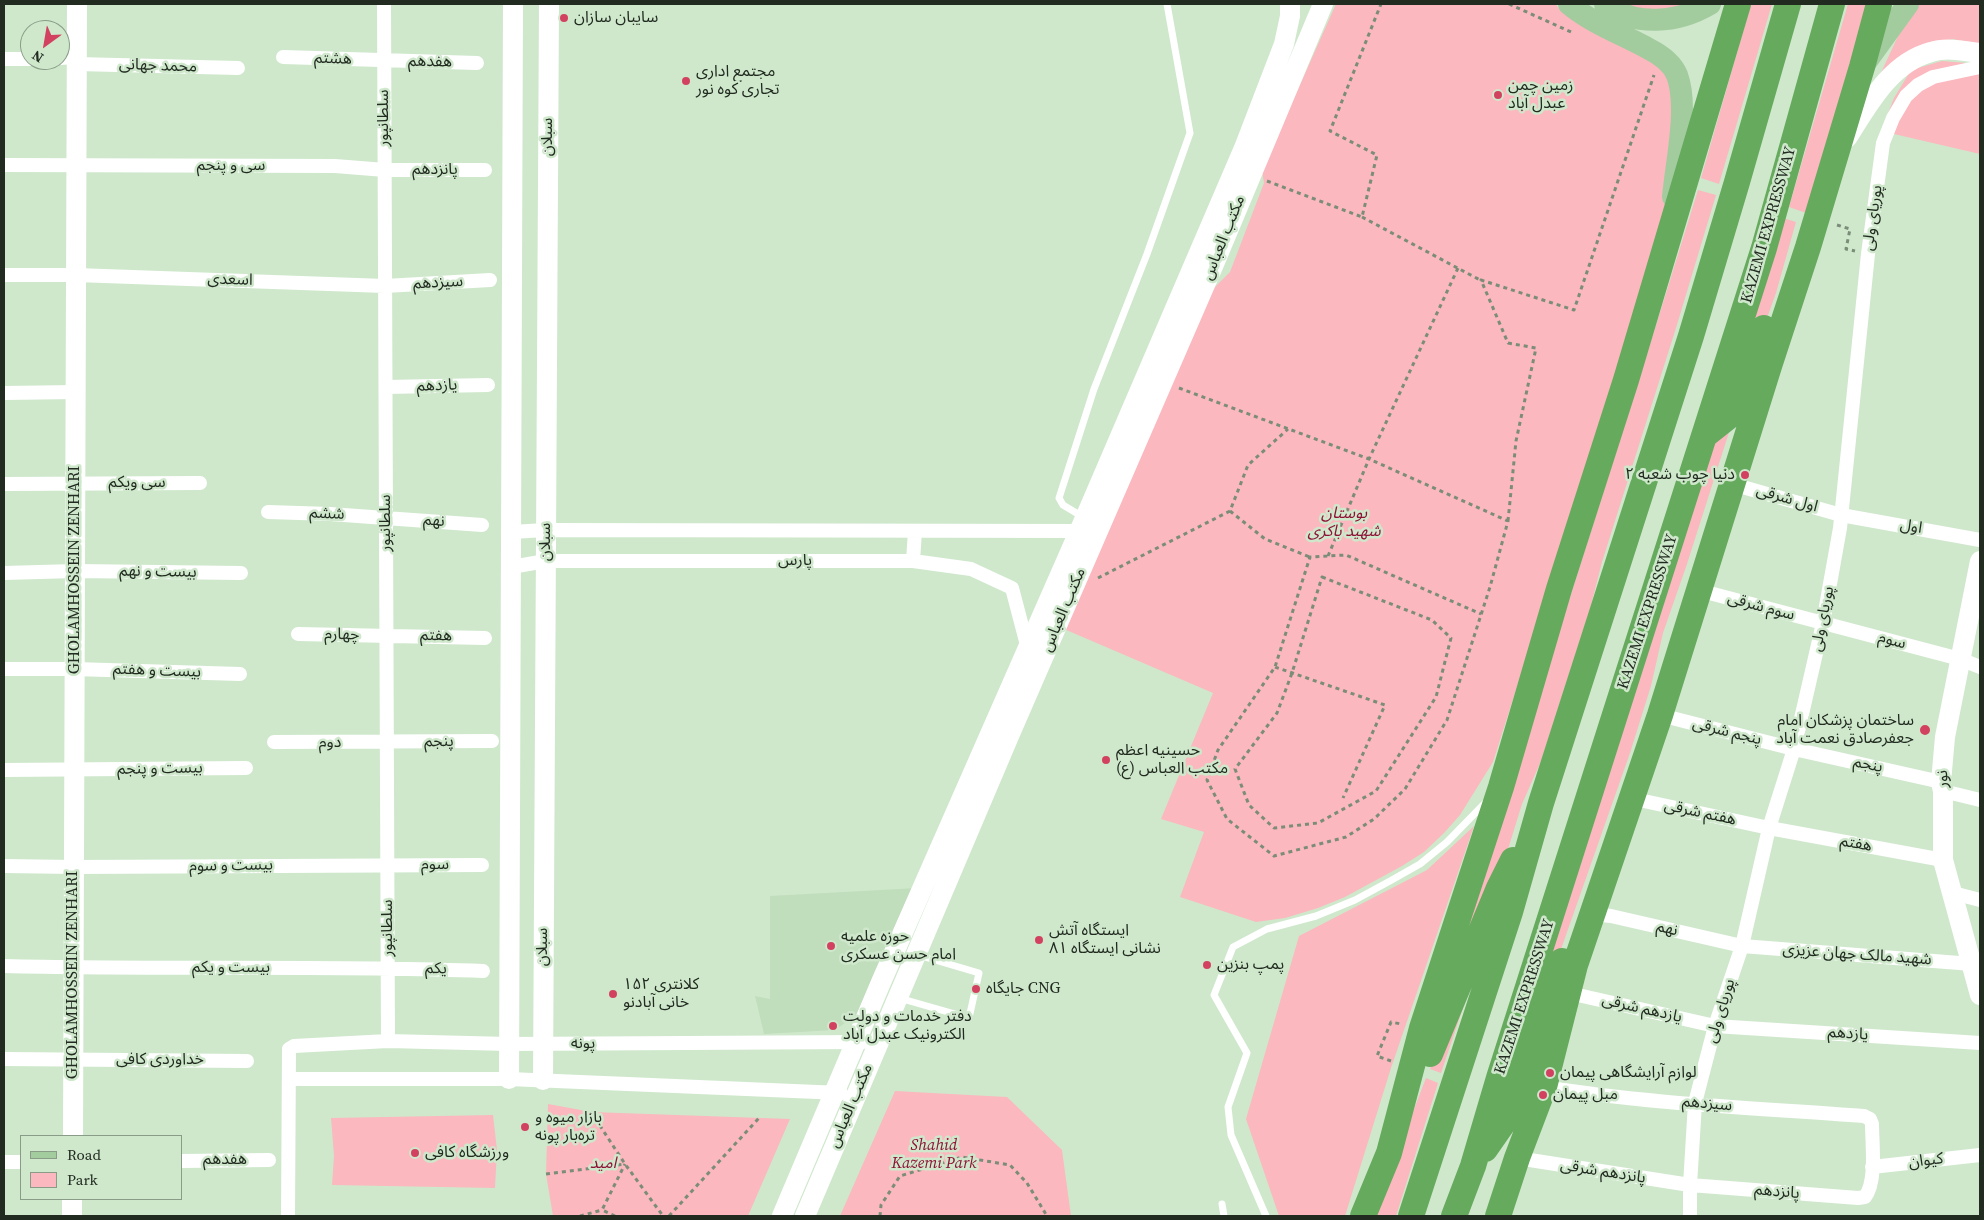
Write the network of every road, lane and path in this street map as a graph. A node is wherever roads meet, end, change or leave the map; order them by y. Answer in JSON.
{"nodes":[{"id":1,"x":77,"y":4,"type":"edge"},
{"id":2,"x":384,"y":4,"type":"edge"},
{"id":3,"x":513,"y":4,"type":"edge"},
{"id":4,"x":549,"y":4,"type":"edge"},
{"id":5,"x":1167,"y":4,"type":"edge"},
{"id":6,"x":1323,"y":4,"type":"edge"},
{"id":7,"x":1381,"y":4,"type":"edge"},
{"id":8,"x":1508,"y":4,"type":"edge"},
{"id":9,"x":1569,"y":4,"type":"edge"},
{"id":10,"x":1605,"y":4,"type":"edge"},
{"id":11,"x":1710,"y":4,"type":"edge"},
{"id":12,"x":1738,"y":4,"type":"edge"},
{"id":13,"x":1788,"y":4,"type":"edge"},
{"id":14,"x":1832,"y":4,"type":"edge"},
{"id":15,"x":1879,"y":4,"type":"edge"},
{"id":16,"x":1908,"y":4,"type":"edge"},
{"id":17,"x":1292,"y":8,"type":"edge"},
{"id":18,"x":1578,"y":35,"type":"dead end"},
{"id":19,"x":1980,"y":53,"type":"edge"},
{"id":20,"x":283,"y":57,"type":"dead end"},
{"id":21,"x":4,"y":59,"type":"edge"},
{"id":22,"x":20,"y":59,"type":"edge"},
{"id":23,"x":71,"y":60,"type":"edge"},
{"id":24,"x":384,"y":61,"type":"junction"},
{"id":25,"x":476,"y":63,"type":"dead end"},
{"id":26,"x":1862,"y":67,"type":"junction"},
{"id":27,"x":1980,"y":67,"type":"edge"},
{"id":28,"x":238,"y":68,"type":"dead end"},
{"id":29,"x":1656,"y":70,"type":"dead end"},
{"id":30,"x":1835,"y":157,"type":"junction"},
{"id":31,"x":4,"y":164,"type":"edge"},
{"id":32,"x":77,"y":165,"type":"junction"},
{"id":33,"x":384,"y":170,"type":"junction"},
{"id":34,"x":485,"y":170,"type":"dead end"},
{"id":35,"x":1250,"y":175,"type":"junction"},
{"id":36,"x":1362,"y":217,"type":"junction"},
{"id":37,"x":1850,"y":229,"type":"dead end"},
{"id":38,"x":1668,"y":242,"type":"junction"},
{"id":39,"x":1846,"y":249,"type":"dead end"},
{"id":40,"x":1458,"y":268,"type":"junction"},
{"id":41,"x":4,"y":275,"type":"edge"},
{"id":42,"x":76,"y":275,"type":"junction"},
{"id":43,"x":490,"y":280,"type":"dead end"},
{"id":44,"x":1481,"y":280,"type":"junction"},
{"id":45,"x":385,"y":286,"type":"junction"},
{"id":46,"x":1795,"y":288,"type":"junction"},
{"id":47,"x":488,"y":384,"type":"dead end"},
{"id":48,"x":386,"y":387,"type":"junction"},
{"id":49,"x":1179,"y":387,"type":"dead end"},
{"id":50,"x":76,"y":392,"type":"junction"},
{"id":51,"x":4,"y":393,"type":"edge"},
{"id":52,"x":1288,"y":428,"type":"junction"},
{"id":53,"x":1704,"y":435,"type":"junction"},
{"id":54,"x":1369,"y":459,"type":"junction"},
{"id":55,"x":75,"y":483,"type":"junction"},
{"id":56,"x":200,"y":483,"type":"dead end"},
{"id":57,"x":4,"y":484,"type":"edge"},
{"id":58,"x":1732,"y":484,"type":"junction"},
{"id":59,"x":1230,"y":511,"type":"junction"},
{"id":60,"x":268,"y":512,"type":"dead end"},
{"id":61,"x":1841,"y":514,"type":"junction"},
{"id":62,"x":386,"y":518,"type":"junction"},
{"id":63,"x":1508,"y":521,"type":"junction"},
{"id":64,"x":482,"y":525,"type":"dead end"},
{"id":65,"x":1087,"y":528,"type":"junction"},
{"id":66,"x":546,"y":530,"type":"junction"},
{"id":67,"x":915,"y":531,"type":"junction"},
{"id":68,"x":511,"y":532,"type":"junction"},
{"id":69,"x":1980,"y":540,"type":"edge"},
{"id":70,"x":1328,"y":556,"type":"junction"},
{"id":71,"x":1310,"y":557,"type":"junction"},
{"id":72,"x":546,"y":561,"type":"junction"},
{"id":73,"x":913,"y":561,"type":"junction"},
{"id":74,"x":1980,"y":561,"type":"edge"},
{"id":75,"x":511,"y":567,"type":"junction"},
{"id":76,"x":75,"y":571,"type":"junction"},
{"id":77,"x":4,"y":573,"type":"edge"},
{"id":78,"x":241,"y":573,"type":"dead end"},
{"id":79,"x":1091,"y":582,"type":"dead end"},
{"id":80,"x":1698,"y":590,"type":"junction"},
{"id":81,"x":1482,"y":614,"type":"junction"},
{"id":82,"x":1823,"y":623,"type":"junction"},
{"id":83,"x":298,"y":634,"type":"dead end"},
{"id":84,"x":387,"y":635,"type":"junction"},
{"id":85,"x":485,"y":638,"type":"dead end"},
{"id":86,"x":1028,"y":649,"type":"junction"},
{"id":87,"x":1960,"y":659,"type":"junction"},
{"id":88,"x":1275,"y":667,"type":"junction"},
{"id":89,"x":1980,"y":667,"type":"edge"},
{"id":90,"x":74,"y":669,"type":"junction"},
{"id":91,"x":4,"y":670,"type":"edge"},
{"id":92,"x":1292,"y":673,"type":"junction"},
{"id":93,"x":240,"y":674,"type":"dead end"},
{"id":94,"x":1660,"y":715,"type":"junction"},
{"id":95,"x":492,"y":741,"type":"dead end"},
{"id":96,"x":274,"y":742,"type":"dead end"},
{"id":97,"x":387,"y":743,"type":"junction"},
{"id":98,"x":1794,"y":749,"type":"junction"},
{"id":99,"x":246,"y":768,"type":"dead end"},
{"id":100,"x":4,"y":770,"type":"edge"},
{"id":101,"x":74,"y":770,"type":"junction"},
{"id":102,"x":1942,"y":786,"type":"junction"},
{"id":103,"x":1501,"y":787,"type":"junction"},
{"id":104,"x":1343,"y":798,"type":"dead end"},
{"id":105,"x":1630,"y":798,"type":"junction"},
{"id":106,"x":1980,"y":800,"type":"edge"},
{"id":107,"x":1541,"y":803,"type":"junction"},
{"id":108,"x":1769,"y":828,"type":"junction"},
{"id":109,"x":1613,"y":850,"type":"junction"},
{"id":110,"x":1943,"y":860,"type":"junction"},
{"id":111,"x":388,"y":864,"type":"junction"},
{"id":112,"x":482,"y":865,"type":"dead end"},
{"id":113,"x":4,"y":866,"type":"edge"},
{"id":114,"x":74,"y":867,"type":"junction"},
{"id":115,"x":1953,"y":893,"type":"junction"},
{"id":116,"x":1980,"y":900,"type":"edge"},
{"id":117,"x":1592,"y":914,"type":"junction"},
{"id":118,"x":920,"y":921,"type":"junction"},
{"id":119,"x":1742,"y":946,"type":"junction"},
{"id":120,"x":916,"y":955,"type":"junction"},
{"id":121,"x":1972,"y":964,"type":"junction"},
{"id":122,"x":4,"y":966,"type":"edge"},
{"id":123,"x":388,"y":967,"type":"junction"},
{"id":124,"x":73,"y":968,"type":"junction"},
{"id":125,"x":483,"y":971,"type":"dead end"},
{"id":126,"x":1569,"y":992,"type":"junction"},
{"id":127,"x":1980,"y":995,"type":"edge"},
{"id":128,"x":898,"y":998,"type":"junction"},
{"id":129,"x":1391,"y":1022,"type":"dead end"},
{"id":130,"x":1715,"y":1026,"type":"junction"},
{"id":131,"x":388,"y":1041,"type":"junction"},
{"id":132,"x":857,"y":1042,"type":"junction"},
{"id":133,"x":878,"y":1042,"type":"junction"},
{"id":134,"x":1980,"y":1043,"type":"edge"},
{"id":135,"x":509,"y":1044,"type":"junction"},
{"id":136,"x":543,"y":1044,"type":"junction"},
{"id":137,"x":1377,"y":1056,"type":"dead end"},
{"id":138,"x":4,"y":1059,"type":"edge"},
{"id":139,"x":73,"y":1060,"type":"junction"},
{"id":140,"x":247,"y":1061,"type":"dead end"},
{"id":141,"x":289,"y":1078,"type":"junction"},
{"id":142,"x":509,"y":1079,"type":"junction"},
{"id":143,"x":542,"y":1080,"type":"junction"},
{"id":144,"x":1544,"y":1087,"type":"junction"},
{"id":145,"x":835,"y":1093,"type":"junction"},
{"id":146,"x":856,"y":1094,"type":"junction"},
{"id":147,"x":1695,"y":1103,"type":"junction"},
{"id":148,"x":592,"y":1112,"type":"dead end"},
{"id":149,"x":759,"y":1118,"type":"dead end"},
{"id":150,"x":73,"y":1135,"type":"edge"},
{"id":151,"x":1389,"y":1153,"type":"junction"},
{"id":152,"x":1980,"y":1155,"type":"edge"},
{"id":153,"x":1517,"y":1158,"type":"junction"},
{"id":154,"x":182,"y":1160,"type":"edge"},
{"id":155,"x":270,"y":1160,"type":"dead end"},
{"id":156,"x":4,"y":1162,"type":"edge"},
{"id":157,"x":20,"y":1162,"type":"edge"},
{"id":158,"x":625,"y":1164,"type":"junction"},
{"id":159,"x":1473,"y":1166,"type":"junction"},
{"id":160,"x":1872,"y":1167,"type":"junction"},
{"id":161,"x":546,"y":1174,"type":"dead end"},
{"id":162,"x":1690,"y":1185,"type":"junction"},
{"id":163,"x":72,"y":1200,"type":"edge"},
{"id":164,"x":1222,"y":1204,"type":"dead end"},
{"id":165,"x":602,"y":1210,"type":"junction"},
{"id":166,"x":72,"y":1216,"type":"edge"},
{"id":167,"x":288,"y":1216,"type":"edge"},
{"id":168,"x":580,"y":1216,"type":"edge"},
{"id":169,"x":615,"y":1216,"type":"edge"},
{"id":170,"x":663,"y":1216,"type":"edge"},
{"id":171,"x":669,"y":1216,"type":"edge"},
{"id":172,"x":782,"y":1216,"type":"edge"},
{"id":173,"x":805,"y":1216,"type":"edge"},
{"id":174,"x":880,"y":1216,"type":"edge"},
{"id":175,"x":1047,"y":1216,"type":"edge"},
{"id":176,"x":1224,"y":1216,"type":"edge"},
{"id":177,"x":1266,"y":1216,"type":"edge"},
{"id":178,"x":1363,"y":1216,"type":"edge"},
{"id":179,"x":1411,"y":1216,"type":"edge"},
{"id":180,"x":1454,"y":1216,"type":"edge"},
{"id":181,"x":1498,"y":1216,"type":"edge"},
{"id":182,"x":1690,"y":1216,"type":"edge"}],
"edges":[{"from":1,"to":23,"type":"street","name":"GHOLAMHOSSEIN ZENHARI"},
{"from":2,"to":24,"type":"street","name":"سلطانپور"},
{"from":3,"to":68,"type":"street","name":"سبلان"},
{"from":4,"to":66,"type":"street","name":"سبلان"},
{"from":5,"to":65,"type":"lane"},
{"from":6,"to":35,"type":"street","name":"مکتب العباس"},
{"from":7,"to":36,"type":"path"},
{"from":8,"to":18,"type":"path"},
{"from":9,"to":38,"type":"main road"},
{"from":10,"to":11,"type":"main road"},
{"from":12,"to":38,"type":"highway"},
{"from":13,"to":107,"type":"highway"},
{"from":14,"to":53,"type":"highway","name":"KAZEMI EXPRESSWAY"},
{"from":15,"to":26,"type":"highway"},
{"from":16,"to":26,"type":"main road"},
{"from":17,"to":65,"type":"street","name":"مکتب العباس"},
{"from":19,"to":30,"type":"street"},
{"from":20,"to":24,"type":"street","name":"هشتم"},
{"from":21,"to":22,"type":"street"},
{"from":23,"to":28,"type":"street","name":"محمد جهانی"},
{"from":23,"to":32,"type":"street","name":"GHOLAMHOSSEIN ZENHARI"},
{"from":24,"to":25,"type":"street","name":"هفدهم"},
{"from":24,"to":33,"type":"street","name":"سلطانپور"},
{"from":26,"to":30,"type":"highway"},
{"from":27,"to":61,"type":"street","name":"پوریای ولی"},
{"from":29,"to":44,"type":"path"},
{"from":30,"to":46,"type":"highway"},
{"from":31,"to":32,"type":"street","name":"سی و پنجم"},
{"from":32,"to":33,"type":"street","name":"سی و پنجم"},
{"from":32,"to":42,"type":"street","name":"GHOLAMHOSSEIN ZENHARI"},
{"from":33,"to":34,"type":"street","name":"پانزدهم"},
{"from":33,"to":45,"type":"street","name":"سلطانپور"},
{"from":35,"to":36,"type":"path"},
{"from":35,"to":65,"type":"street","name":"مکتب العباس"},
{"from":36,"to":40,"type":"path"},
{"from":37,"to":39,"type":"path"},
{"from":38,"to":103,"type":"highway"},
{"from":40,"to":44,"type":"path"},
{"from":40,"to":54,"type":"path"},
{"from":41,"to":42,"type":"street","name":"اسعدی"},
{"from":42,"to":45,"type":"street","name":"اسعدی"},
{"from":42,"to":50,"type":"street","name":"GHOLAMHOSSEIN ZENHARI"},
{"from":43,"to":45,"type":"street","name":"سیزدهم"},
{"from":44,"to":63,"type":"path"},
{"from":45,"to":48,"type":"street","name":"سلطانپور"},
{"from":46,"to":53,"type":"highway"},
{"from":46,"to":58,"type":"highway"},
{"from":47,"to":48,"type":"street","name":"یازدهم"},
{"from":48,"to":62,"type":"street","name":"سلطانپور"},
{"from":49,"to":52,"type":"path"},
{"from":50,"to":51,"type":"street"},
{"from":50,"to":55,"type":"street","name":"GHOLAMHOSSEIN ZENHARI"},
{"from":52,"to":54,"type":"path"},
{"from":52,"to":59,"type":"path"},
{"from":53,"to":159,"type":"highway","name":"KAZEMI EXPRESSWAY"},
{"from":54,"to":63,"type":"path"},
{"from":54,"to":70,"type":"path"},
{"from":55,"to":56,"type":"street","name":"سی ویکم"},
{"from":55,"to":57,"type":"street","name":"سی ویکم"},
{"from":55,"to":76,"type":"street","name":"GHOLAMHOSSEIN ZENHARI"},
{"from":58,"to":61,"type":"street","name":"اول شرقی"},
{"from":58,"to":80,"type":"highway"},
{"from":59,"to":71,"type":"path"},
{"from":59,"to":79,"type":"path"},
{"from":60,"to":62,"type":"street","name":"ششم"},
{"from":61,"to":69,"type":"street","name":"اول"},
{"from":61,"to":82,"type":"street","name":"پوریای ولی"},
{"from":62,"to":64,"type":"street","name":"نهم"},
{"from":62,"to":84,"type":"street","name":"سلطانپور"},
{"from":63,"to":81,"type":"path"},
{"from":65,"to":67,"type":"street","name":"پارس"},
{"from":65,"to":86,"type":"street","name":"مکتب العباس"},
{"from":65,"to":118,"type":"street","name":"مکتب العباس"},
{"from":66,"to":67,"type":"street","name":"پارس"},
{"from":66,"to":68,"type":"street","name":"پارس"},
{"from":66,"to":72,"type":"street","name":"سبلان"},
{"from":67,"to":73,"type":"street"},
{"from":68,"to":75,"type":"street","name":"سبلان"},
{"from":70,"to":71,"type":"path"},
{"from":70,"to":81,"type":"path"},
{"from":71,"to":88,"type":"path"},
{"from":72,"to":73,"type":"street","name":"پارس"},
{"from":72,"to":75,"type":"street","name":"پارس"},
{"from":72,"to":136,"type":"street","name":"سبلان"},
{"from":73,"to":86,"type":"street","name":"پارس"},
{"from":74,"to":87,"type":"street","name":"نور"},
{"from":75,"to":135,"type":"street","name":"سبلان"},
{"from":76,"to":77,"type":"street","name":"بیست و نهم"},
{"from":76,"to":78,"type":"street","name":"بیست و نهم"},
{"from":76,"to":90,"type":"street","name":"GHOLAMHOSSEIN ZENHARI"},
{"from":80,"to":82,"type":"street","name":"سوم شرقی"},
{"from":80,"to":94,"type":"highway"},
{"from":81,"to":88,"type":"path"},
{"from":82,"to":87,"type":"street","name":"سوم"},
{"from":82,"to":98,"type":"street","name":"پوریای ولی"},
{"from":83,"to":84,"type":"street","name":"چهارم"},
{"from":84,"to":85,"type":"street","name":"هفتم"},
{"from":84,"to":97,"type":"street","name":"سلطانپور"},
{"from":86,"to":118,"type":"street","name":"مکتب العباس"},
{"from":87,"to":89,"type":"street","name":"سوم"},
{"from":87,"to":102,"type":"street","name":"نور"},
{"from":88,"to":92,"type":"path"},
{"from":90,"to":91,"type":"street","name":"بیست و هفتم"},
{"from":90,"to":93,"type":"street","name":"بیست و هفتم"},
{"from":90,"to":101,"type":"street","name":"GHOLAMHOSSEIN ZENHARI"},
{"from":92,"to":92,"type":"path"},
{"from":92,"to":104,"type":"path"},
{"from":94,"to":98,"type":"street","name":"پنجم شرقی"},
{"from":94,"to":105,"type":"highway"},
{"from":95,"to":97,"type":"street","name":"پنجم"},
{"from":96,"to":97,"type":"street","name":"دوم"},
{"from":97,"to":111,"type":"street","name":"سلطانپور"},
{"from":98,"to":102,"type":"street","name":"پنجم"},
{"from":98,"to":108,"type":"street","name":"پوریای ولی"},
{"from":99,"to":101,"type":"street","name":"بیست و پنجم"},
{"from":100,"to":101,"type":"street","name":"بیست و پنجم"},
{"from":101,"to":114,"type":"street","name":"GHOLAMHOSSEIN ZENHARI"},
{"from":102,"to":106,"type":"street","name":"پنجم"},
{"from":102,"to":110,"type":"street","name":"نور"},
{"from":103,"to":151,"type":"highway"},
{"from":103,"to":177,"type":"lane"},
{"from":105,"to":108,"type":"street","name":"هفتم شرقی"},
{"from":105,"to":109,"type":"highway"},
{"from":107,"to":151,"type":"highway"},
{"from":107,"to":179,"type":"highway"},
{"from":108,"to":110,"type":"street","name":"هفتم"},
{"from":108,"to":119,"type":"street","name":"پوریای ولی"},
{"from":109,"to":117,"type":"highway"},
{"from":109,"to":159,"type":"highway"},
{"from":110,"to":115,"type":"street","name":"نور"},
{"from":111,"to":112,"type":"street","name":"سوم"},
{"from":111,"to":114,"type":"street","name":"بیست و سوم"},
{"from":111,"to":123,"type":"street","name":"سلطانپور"},
{"from":113,"to":114,"type":"street","name":"بیست و سوم"},
{"from":114,"to":124,"type":"street","name":"GHOLAMHOSSEIN ZENHARI"},
{"from":115,"to":116,"type":"street"},
{"from":115,"to":121,"type":"street","name":"نور"},
{"from":117,"to":119,"type":"street","name":"نهم"},
{"from":117,"to":126,"type":"highway"},
{"from":118,"to":120,"type":"street","name":"مکتب العباس"},
{"from":118,"to":132,"type":"street","name":"مکتب العباس"},
{"from":119,"to":121,"type":"street","name":"شهید مالک جهان عزیزی"},
{"from":119,"to":130,"type":"street","name":"پوریای ولی"},
{"from":120,"to":128,"type":"street","name":"مکتب العباس"},
{"from":120,"to":128,"type":"lane"},
{"from":121,"to":127,"type":"street","name":"نور"},
{"from":122,"to":124,"type":"street","name":"بیست و یکم"},
{"from":123,"to":124,"type":"street","name":"بیست و یکم"},
{"from":123,"to":125,"type":"street","name":"یکم"},
{"from":123,"to":131,"type":"street","name":"سلطانپور"},
{"from":124,"to":139,"type":"street","name":"GHOLAMHOSSEIN ZENHARI"},
{"from":126,"to":130,"type":"street","name":"یازدهم شرقی"},
{"from":126,"to":144,"type":"highway"},
{"from":128,"to":133,"type":"street","name":"مکتب العباس"},
{"from":129,"to":137,"type":"path"},
{"from":130,"to":134,"type":"street","name":"یازدهم"},
{"from":130,"to":147,"type":"street","name":"پوریای ولی"},
{"from":131,"to":135,"type":"street","name":"پونه"},
{"from":131,"to":141,"type":"street","name":"پونه"},
{"from":132,"to":133,"type":"street","name":"پونه"},
{"from":132,"to":136,"type":"street","name":"پونه"},
{"from":132,"to":145,"type":"street","name":"مکتب العباس"},
{"from":133,"to":146,"type":"street","name":"مکتب العباس"},
{"from":135,"to":136,"type":"street","name":"پونه"},
{"from":135,"to":142,"type":"street","name":"سبلان"},
{"from":136,"to":143,"type":"street","name":"سبلان"},
{"from":138,"to":139,"type":"street","name":"خداوردی کافی"},
{"from":139,"to":140,"type":"street","name":"خداوردی کافی"},
{"from":139,"to":150,"type":"street","name":"GHOLAMHOSSEIN ZENHARI"},
{"from":141,"to":142,"type":"street"},
{"from":141,"to":167,"type":"street"},
{"from":142,"to":143,"type":"street"},
{"from":143,"to":145,"type":"street"},
{"from":144,"to":147,"type":"street","name":"سیزدهم"},
{"from":144,"to":153,"type":"highway"},
{"from":145,"to":146,"type":"street"},
{"from":145,"to":172,"type":"street","name":"مکتب العباس"},
{"from":146,"to":173,"type":"street","name":"مکتب العباس"},
{"from":147,"to":160,"type":"street","name":"سیزدهم"},
{"from":147,"to":162,"type":"street","name":"پوریای ولی"},
{"from":148,"to":158,"type":"path"},
{"from":149,"to":171,"type":"path"},
{"from":151,"to":178,"type":"highway"},
{"from":152,"to":160,"type":"street","name":"کیوان"},
{"from":153,"to":162,"type":"street","name":"پانزدهم شرقی"},
{"from":153,"to":181,"type":"highway"},
{"from":154,"to":155,"type":"street","name":"هفدهم"},
{"from":156,"to":157,"type":"street"},
{"from":158,"to":161,"type":"path"},
{"from":158,"to":165,"type":"path"},
{"from":158,"to":170,"type":"path"},
{"from":159,"to":180,"type":"highway","name":"KAZEMI EXPRESSWAY"},
{"from":160,"to":162,"type":"street","name":"پانزدهم"},
{"from":162,"to":182,"type":"street","name":"پوریای ولی"},
{"from":163,"to":166,"type":"street"},
{"from":164,"to":176,"type":"lane"},
{"from":165,"to":168,"type":"path"},
{"from":165,"to":169,"type":"path"},
{"from":174,"to":175,"type":"path"}]}
